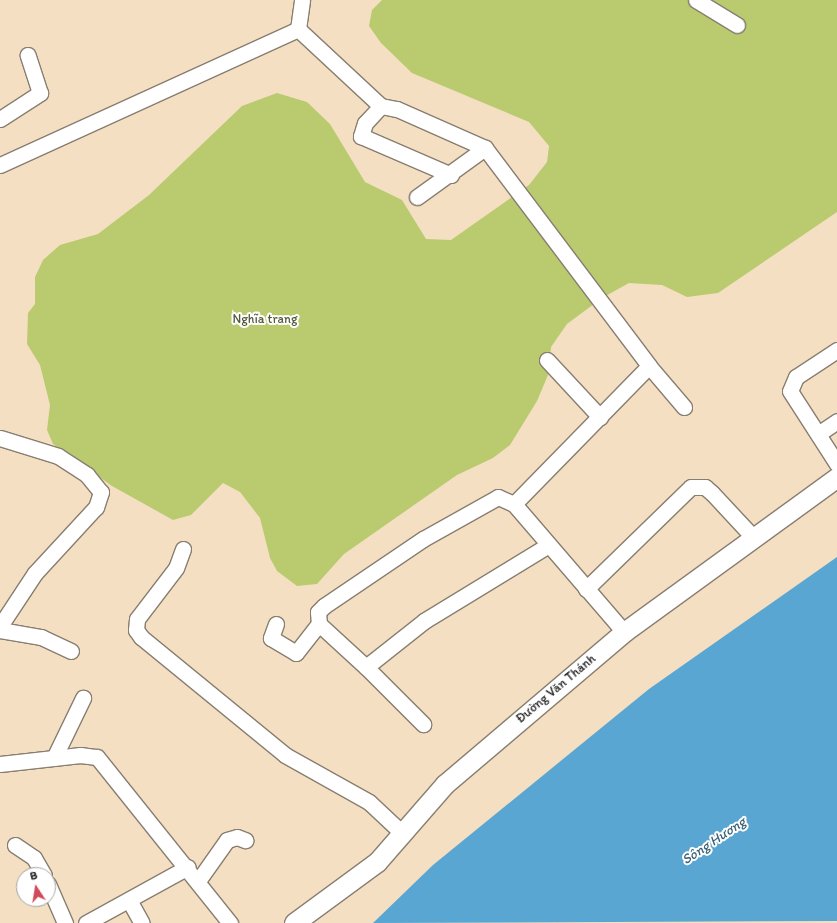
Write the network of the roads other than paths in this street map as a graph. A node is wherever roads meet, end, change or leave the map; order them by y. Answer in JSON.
{"nodes":[{"id":1,"x":302,"y":0,"type":"edge"},
{"id":2,"x":696,"y":0,"type":"edge"},
{"id":3,"x":737,"y":25,"type":"dead end"},
{"id":4,"x":298,"y":28,"type":"junction"},
{"id":5,"x":28,"y":55,"type":"dead end"},
{"id":6,"x":381,"y":106,"type":"junction"},
{"id":7,"x":0,"y":119,"type":"edge"},
{"id":8,"x":485,"y":148,"type":"junction"},
{"id":9,"x":0,"y":165,"type":"edge"},
{"id":10,"x":451,"y":175,"type":"junction"},
{"id":11,"x":417,"y":197,"type":"dead end"},
{"id":12,"x":837,"y":350,"type":"edge"},
{"id":13,"x":547,"y":360,"type":"dead end"},
{"id":14,"x":649,"y":366,"type":"junction"},
{"id":15,"x":684,"y":407,"type":"dead end"},
{"id":16,"x":600,"y":417,"type":"junction"},
{"id":17,"x":837,"y":421,"type":"edge"},
{"id":18,"x":818,"y":434,"type":"junction"},
{"id":19,"x":0,"y":438,"type":"edge"},
{"id":20,"x":837,"y":464,"type":"edge"},
{"id":21,"x":837,"y":477,"type":"edge"},
{"id":22,"x":514,"y":504,"type":"junction"},
{"id":23,"x":752,"y":536,"type":"junction"},
{"id":24,"x":547,"y":546,"type":"junction"},
{"id":25,"x":183,"y":549,"type":"dead end"},
{"id":26,"x":586,"y":588,"type":"junction"},
{"id":27,"x":276,"y":624,"type":"dead end"},
{"id":28,"x":319,"y":624,"type":"junction"},
{"id":29,"x":0,"y":626,"type":"edge"},
{"id":30,"x":0,"y":630,"type":"edge"},
{"id":31,"x":624,"y":632,"type":"junction"},
{"id":32,"x":71,"y":651,"type":"dead end"},
{"id":33,"x":366,"y":667,"type":"junction"},
{"id":34,"x":83,"y":698,"type":"dead end"},
{"id":35,"x":423,"y":724,"type":"dead end"},
{"id":36,"x":54,"y":758,"type":"junction"},
{"id":37,"x":0,"y":764,"type":"edge"},
{"id":38,"x":402,"y":833,"type":"junction"},
{"id":39,"x":245,"y":840,"type":"dead end"},
{"id":40,"x":15,"y":845,"type":"dead end"},
{"id":41,"x":39,"y":867,"type":"edge"},
{"id":42,"x":188,"y":867,"type":"junction"},
{"id":43,"x":198,"y":880,"type":"junction"},
{"id":44,"x":129,"y":900,"type":"junction"},
{"id":45,"x":56,"y":902,"type":"edge"},
{"id":46,"x":65,"y":923,"type":"edge"},
{"id":47,"x":86,"y":923,"type":"edge"},
{"id":48,"x":142,"y":923,"type":"edge"},
{"id":49,"x":230,"y":923,"type":"edge"},
{"id":50,"x":294,"y":923,"type":"edge"}],
"edges":[{"from":1,"to":4,"type":"street"},
{"from":2,"to":3,"type":"street"},
{"from":4,"to":6,"type":"street"},
{"from":4,"to":9,"type":"street"},
{"from":5,"to":7,"type":"street"},
{"from":6,"to":8,"type":"street"},
{"from":6,"to":10,"type":"street"},
{"from":8,"to":10,"type":"street"},
{"from":8,"to":14,"type":"street"},
{"from":10,"to":11,"type":"street"},
{"from":12,"to":18,"type":"street"},
{"from":13,"to":16,"type":"street"},
{"from":14,"to":15,"type":"street"},
{"from":14,"to":16,"type":"street"},
{"from":16,"to":22,"type":"street"},
{"from":17,"to":18,"type":"street"},
{"from":18,"to":20,"type":"street"},
{"from":19,"to":29,"type":"street"},
{"from":21,"to":23,"type":"main road","name":"Đường Văn Thánh"},
{"from":22,"to":24,"type":"street"},
{"from":22,"to":28,"type":"street"},
{"from":23,"to":26,"type":"street"},
{"from":23,"to":31,"type":"main road","name":"Đường Văn Thánh"},
{"from":24,"to":26,"type":"street"},
{"from":24,"to":33,"type":"street"},
{"from":25,"to":38,"type":"street"},
{"from":26,"to":31,"type":"street"},
{"from":27,"to":28,"type":"street"},
{"from":28,"to":33,"type":"street"},
{"from":30,"to":32,"type":"street"},
{"from":31,"to":38,"type":"main road","name":"Đường Văn Thánh"},
{"from":33,"to":35,"type":"street"},
{"from":34,"to":36,"type":"street"},
{"from":36,"to":37,"type":"street"},
{"from":36,"to":42,"type":"street"},
{"from":38,"to":50,"type":"main road","name":"Đường Văn Thánh"},
{"from":39,"to":43,"type":"street"},
{"from":40,"to":41,"type":"street"},
{"from":42,"to":43,"type":"street"},
{"from":42,"to":44,"type":"street"},
{"from":43,"to":49,"type":"street"},
{"from":44,"to":47,"type":"street"},
{"from":44,"to":48,"type":"street"},
{"from":45,"to":46,"type":"street"}]}
